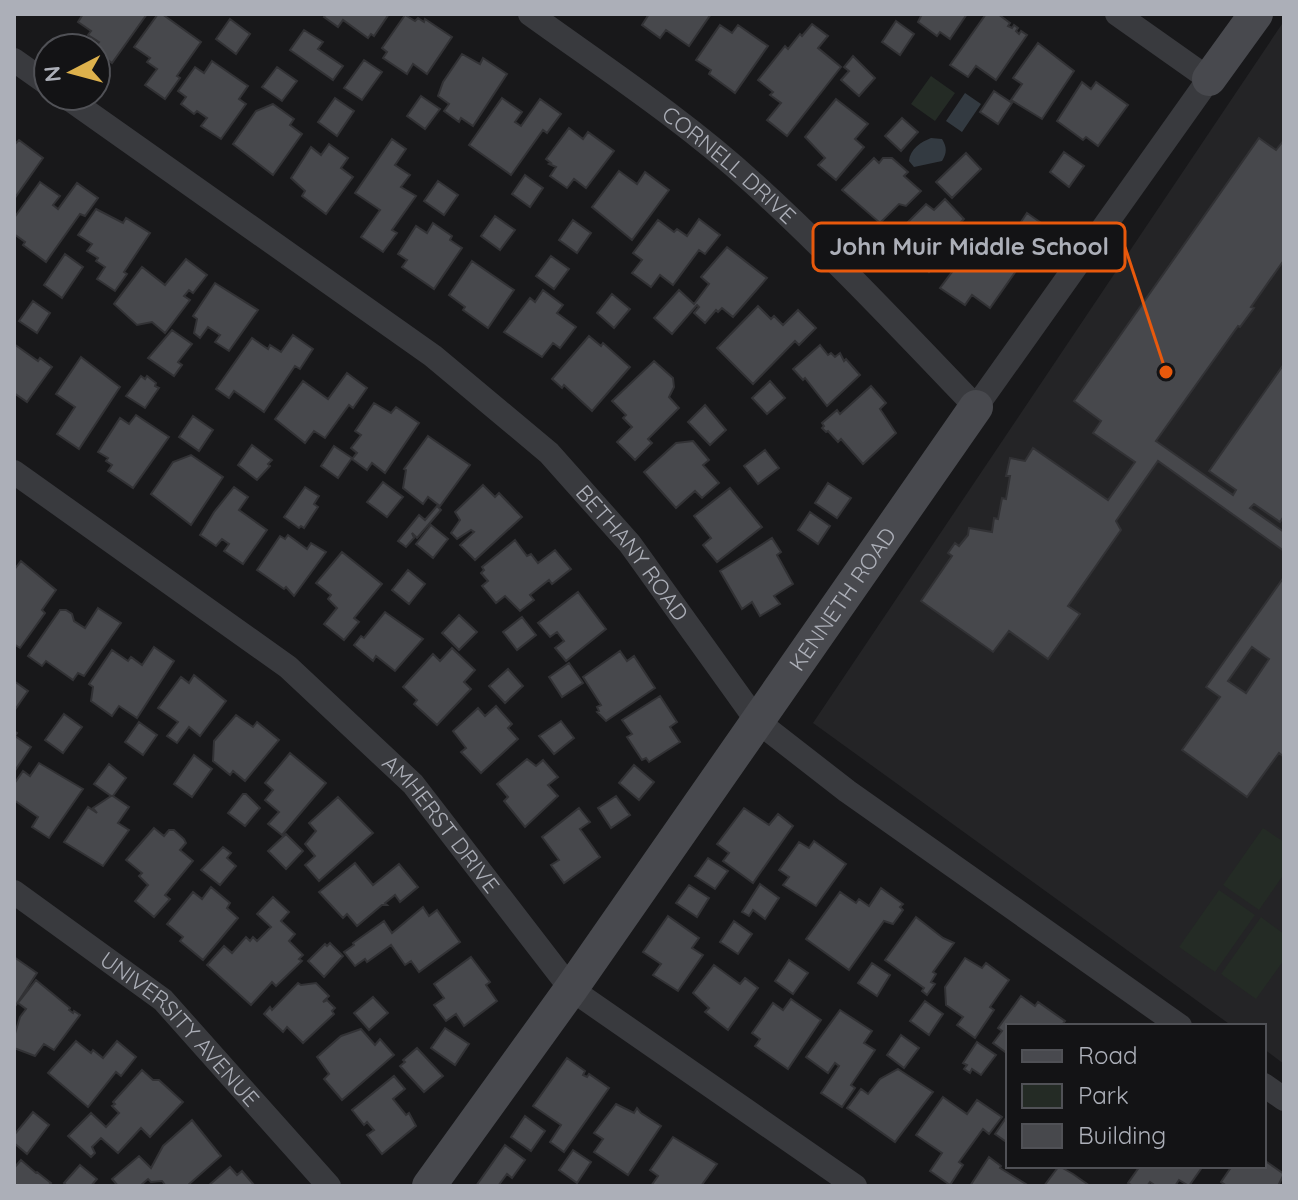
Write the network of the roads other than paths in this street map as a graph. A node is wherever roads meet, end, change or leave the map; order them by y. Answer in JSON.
{"nodes":[{"id":1,"x":530,"y":14,"type":"edge"},
{"id":2,"x":1117,"y":14,"type":"edge"},
{"id":3,"x":1256,"y":14,"type":"edge"},
{"id":4,"x":14,"y":60,"type":"edge"},
{"id":5,"x":32,"y":73,"type":"edge"},
{"id":6,"x":1209,"y":79,"type":"junction"},
{"id":7,"x":88,"y":112,"type":"edge"},
{"id":8,"x":976,"y":407,"type":"junction"},
{"id":9,"x":14,"y":472,"type":"edge"},
{"id":10,"x":757,"y":721,"type":"junction"},
{"id":11,"x":14,"y":892,"type":"edge"},
{"id":12,"x":571,"y":989,"type":"junction"},
{"id":13,"x":1177,"y":1024,"type":"edge"},
{"id":14,"x":1266,"y":1086,"type":"edge"},
{"id":15,"x":1284,"y":1099,"type":"edge"},
{"id":16,"x":329,"y":1186,"type":"edge"},
{"id":17,"x":429,"y":1186,"type":"edge"},
{"id":18,"x":855,"y":1186,"type":"edge"}],
"edges":[{"from":1,"to":8,"type":"street","name":"CORNELL DRIVE"},
{"from":2,"to":6,"type":"street"},
{"from":3,"to":6,"type":"street","name":"KENNETH ROAD"},
{"from":4,"to":5,"type":"street"},
{"from":6,"to":8,"type":"street","name":"KENNETH ROAD"},
{"from":7,"to":10,"type":"street","name":"BETHANY ROAD"},
{"from":8,"to":10,"type":"street","name":"KENNETH ROAD"},
{"from":9,"to":12,"type":"street","name":"AMHERST DRIVE"},
{"from":10,"to":12,"type":"street","name":"KENNETH ROAD"},
{"from":10,"to":13,"type":"street","name":"BETHANY ROAD"},
{"from":11,"to":16,"type":"street","name":"UNIVERSITY AVENUE"},
{"from":12,"to":17,"type":"street","name":"KENNETH ROAD"},
{"from":12,"to":18,"type":"street","name":"AMHERST DRIVE"},
{"from":14,"to":15,"type":"street"}]}
